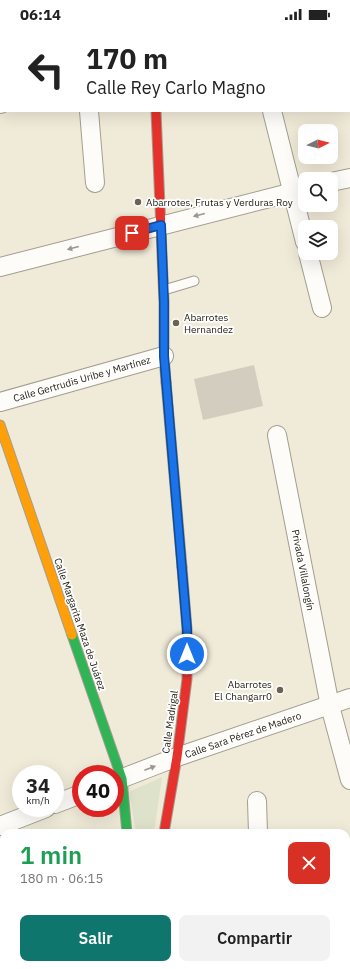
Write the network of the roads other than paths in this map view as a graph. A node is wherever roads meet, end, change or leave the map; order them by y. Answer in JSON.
{"nodes":[{"id":1,"x":89,"y":112,"type":"edge"},
{"id":2,"x":156,"y":112,"type":"edge"},
{"id":3,"x":272,"y":112,"type":"edge"},
{"id":4,"x":350,"y":178,"type":"edge"},
{"id":5,"x":338,"y":181,"type":"edge"},
{"id":6,"x":95,"y":183,"type":"dead end"},
{"id":7,"x":298,"y":190,"type":"edge"},
{"id":8,"x":161,"y":225,"type":"junction"},
{"id":9,"x":310,"y":260,"type":"edge"},
{"id":10,"x":0,"y":267,"type":"edge"},
{"id":11,"x":194,"y":281,"type":"dead end"},
{"id":12,"x":164,"y":290,"type":"junction"},
{"id":13,"x":322,"y":308,"type":"dead end"},
{"id":14,"x":164,"y":356,"type":"junction"},
{"id":15,"x":0,"y":402,"type":"edge"},
{"id":16,"x":0,"y":425,"type":"edge"},
{"id":17,"x":277,"y":434,"type":"dead end"},
{"id":18,"x":350,"y":698,"type":"edge"},
{"id":19,"x":330,"y":706,"type":"junction"},
{"id":20,"x":177,"y":757,"type":"junction"},
{"id":21,"x":114,"y":765,"type":"edge"},
{"id":22,"x":124,"y":778,"type":"edge"},
{"id":23,"x":350,"y":780,"type":"edge"},
{"id":24,"x":257,"y":801,"type":"dead end"},
{"id":25,"x":124,"y":809,"type":"edge"},
{"id":26,"x":23,"y":817,"type":"edge"},
{"id":27,"x":0,"y":826,"type":"edge"},
{"id":28,"x":127,"y":829,"type":"edge"},
{"id":29,"x":165,"y":829,"type":"edge"},
{"id":30,"x":258,"y":829,"type":"edge"}],
"edges":[{"from":1,"to":6,"type":"street"},
{"from":2,"to":8,"type":"street","name":"Calle Madrigal"},
{"from":3,"to":7,"type":"street"},
{"from":4,"to":5,"type":"street"},
{"from":7,"to":8,"type":"street","one_way":true},
{"from":8,"to":10,"type":"street","one_way":true},
{"from":8,"to":12,"type":"street","name":"Calle Madrigal"},
{"from":9,"to":13,"type":"street"},
{"from":11,"to":12,"type":"lane"},
{"from":12,"to":14,"type":"street","name":"Calle Madrigal"},
{"from":14,"to":15,"type":"street","name":"Calle Gertrudis Uribe y Martínez"},
{"from":14,"to":20,"type":"street","name":"Calle Madrigal"},
{"from":16,"to":21,"type":"street","name":"Calle Margarita Maza de Juárez"},
{"from":17,"to":19,"type":"street","name":"Privada Villalongín"},
{"from":18,"to":19,"type":"street","name":"Calle Sara Pérez de Madero"},
{"from":19,"to":20,"type":"street","name":"Calle Sara Pérez de Madero"},
{"from":19,"to":23,"type":"street","name":"Privada Villalongín"},
{"from":22,"to":20,"type":"street","name":"Calle Sara Pérez de Madero","one_way":true},
{"from":20,"to":29,"type":"street","name":"Calle Madrigal"},
{"from":24,"to":30,"type":"street"},
{"from":25,"to":28,"type":"street","name":"Calle Margarita Maza de Juárez"},
{"from":26,"to":27,"type":"street"}]}
